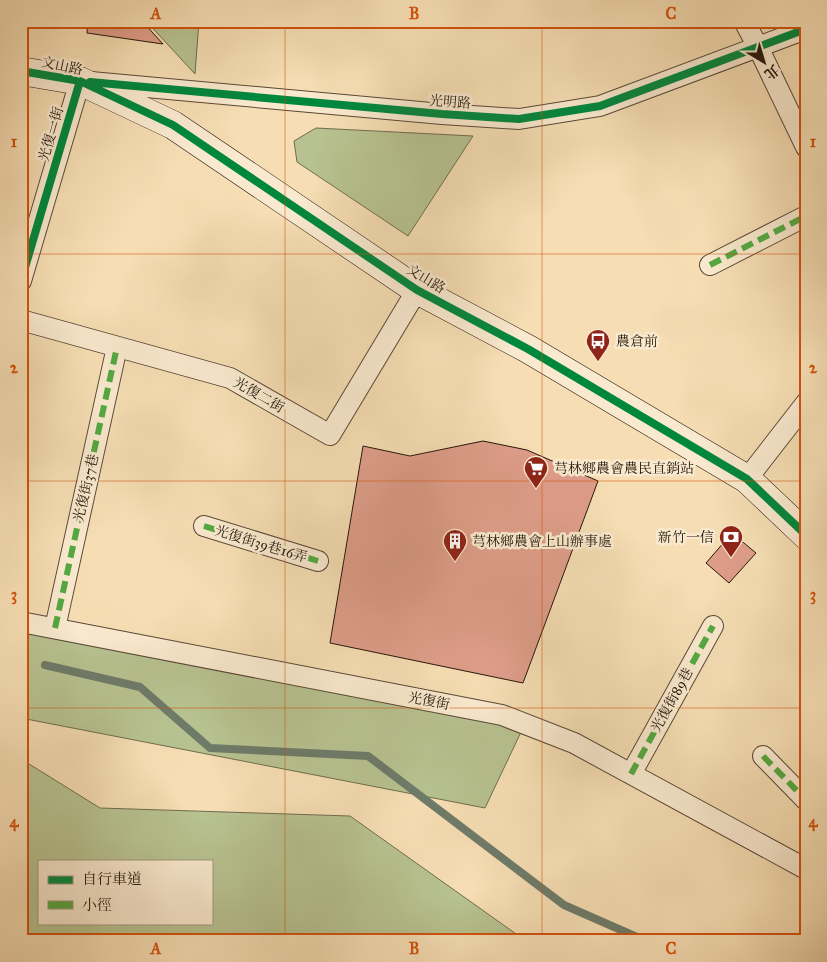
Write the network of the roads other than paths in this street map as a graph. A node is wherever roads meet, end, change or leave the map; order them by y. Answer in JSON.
{"nodes":[{"id":1,"x":744,"y":21,"type":"edge"},
{"id":2,"x":806,"y":29,"type":"edge"},
{"id":3,"x":758,"y":47,"type":"junction"},
{"id":4,"x":21,"y":71,"type":"edge"},
{"id":5,"x":80,"y":81,"type":"junction"},
{"id":6,"x":806,"y":147,"type":"edge"},
{"id":7,"x":806,"y":216,"type":"edge"},
{"id":8,"x":710,"y":265,"type":"dead end"},
{"id":9,"x":21,"y":281,"type":"edge"},
{"id":10,"x":417,"y":290,"type":"junction"},
{"id":11,"x":21,"y":320,"type":"edge"},
{"id":12,"x":118,"y":347,"type":"junction"},
{"id":13,"x":806,"y":403,"type":"edge"},
{"id":14,"x":747,"y":479,"type":"junction"},
{"id":15,"x":204,"y":526,"type":"dead end"},
{"id":16,"x":806,"y":535,"type":"edge"},
{"id":17,"x":318,"y":561,"type":"dead end"},
{"id":18,"x":21,"y":622,"type":"edge"},
{"id":19,"x":713,"y":626,"type":"dead end"},
{"id":20,"x":55,"y":628,"type":"junction"},
{"id":21,"x":763,"y":756,"type":"dead end"},
{"id":22,"x":632,"y":774,"type":"junction"},
{"id":23,"x":806,"y":800,"type":"edge"},
{"id":24,"x":806,"y":869,"type":"edge"}],
"edges":[{"from":1,"to":3,"type":"street"},
{"from":2,"to":3,"type":"street","name":"光明路"},
{"from":3,"to":5,"type":"street","name":"光明路"},
{"from":3,"to":6,"type":"street"},
{"from":4,"to":5,"type":"main road","name":"文山路"},
{"from":5,"to":9,"type":"street","name":"光復一街"},
{"from":5,"to":10,"type":"main road","name":"文山路"},
{"from":7,"to":8,"type":"street"},
{"from":10,"to":12,"type":"street","name":"光復二街"},
{"from":10,"to":14,"type":"main road","name":"文山路"},
{"from":11,"to":12,"type":"street","name":"光復二街"},
{"from":12,"to":20,"type":"street","name":"光復街37巷"},
{"from":13,"to":14,"type":"street"},
{"from":14,"to":16,"type":"main road","name":"文山路"},
{"from":15,"to":17,"type":"street","name":"光復街39巷16弄"},
{"from":18,"to":20,"type":"street","name":"光復街"},
{"from":19,"to":22,"type":"street","name":"光復街89巷"},
{"from":20,"to":22,"type":"street","name":"光復街"},
{"from":21,"to":23,"type":"street"},
{"from":22,"to":24,"type":"street","name":"光復街"}]}
